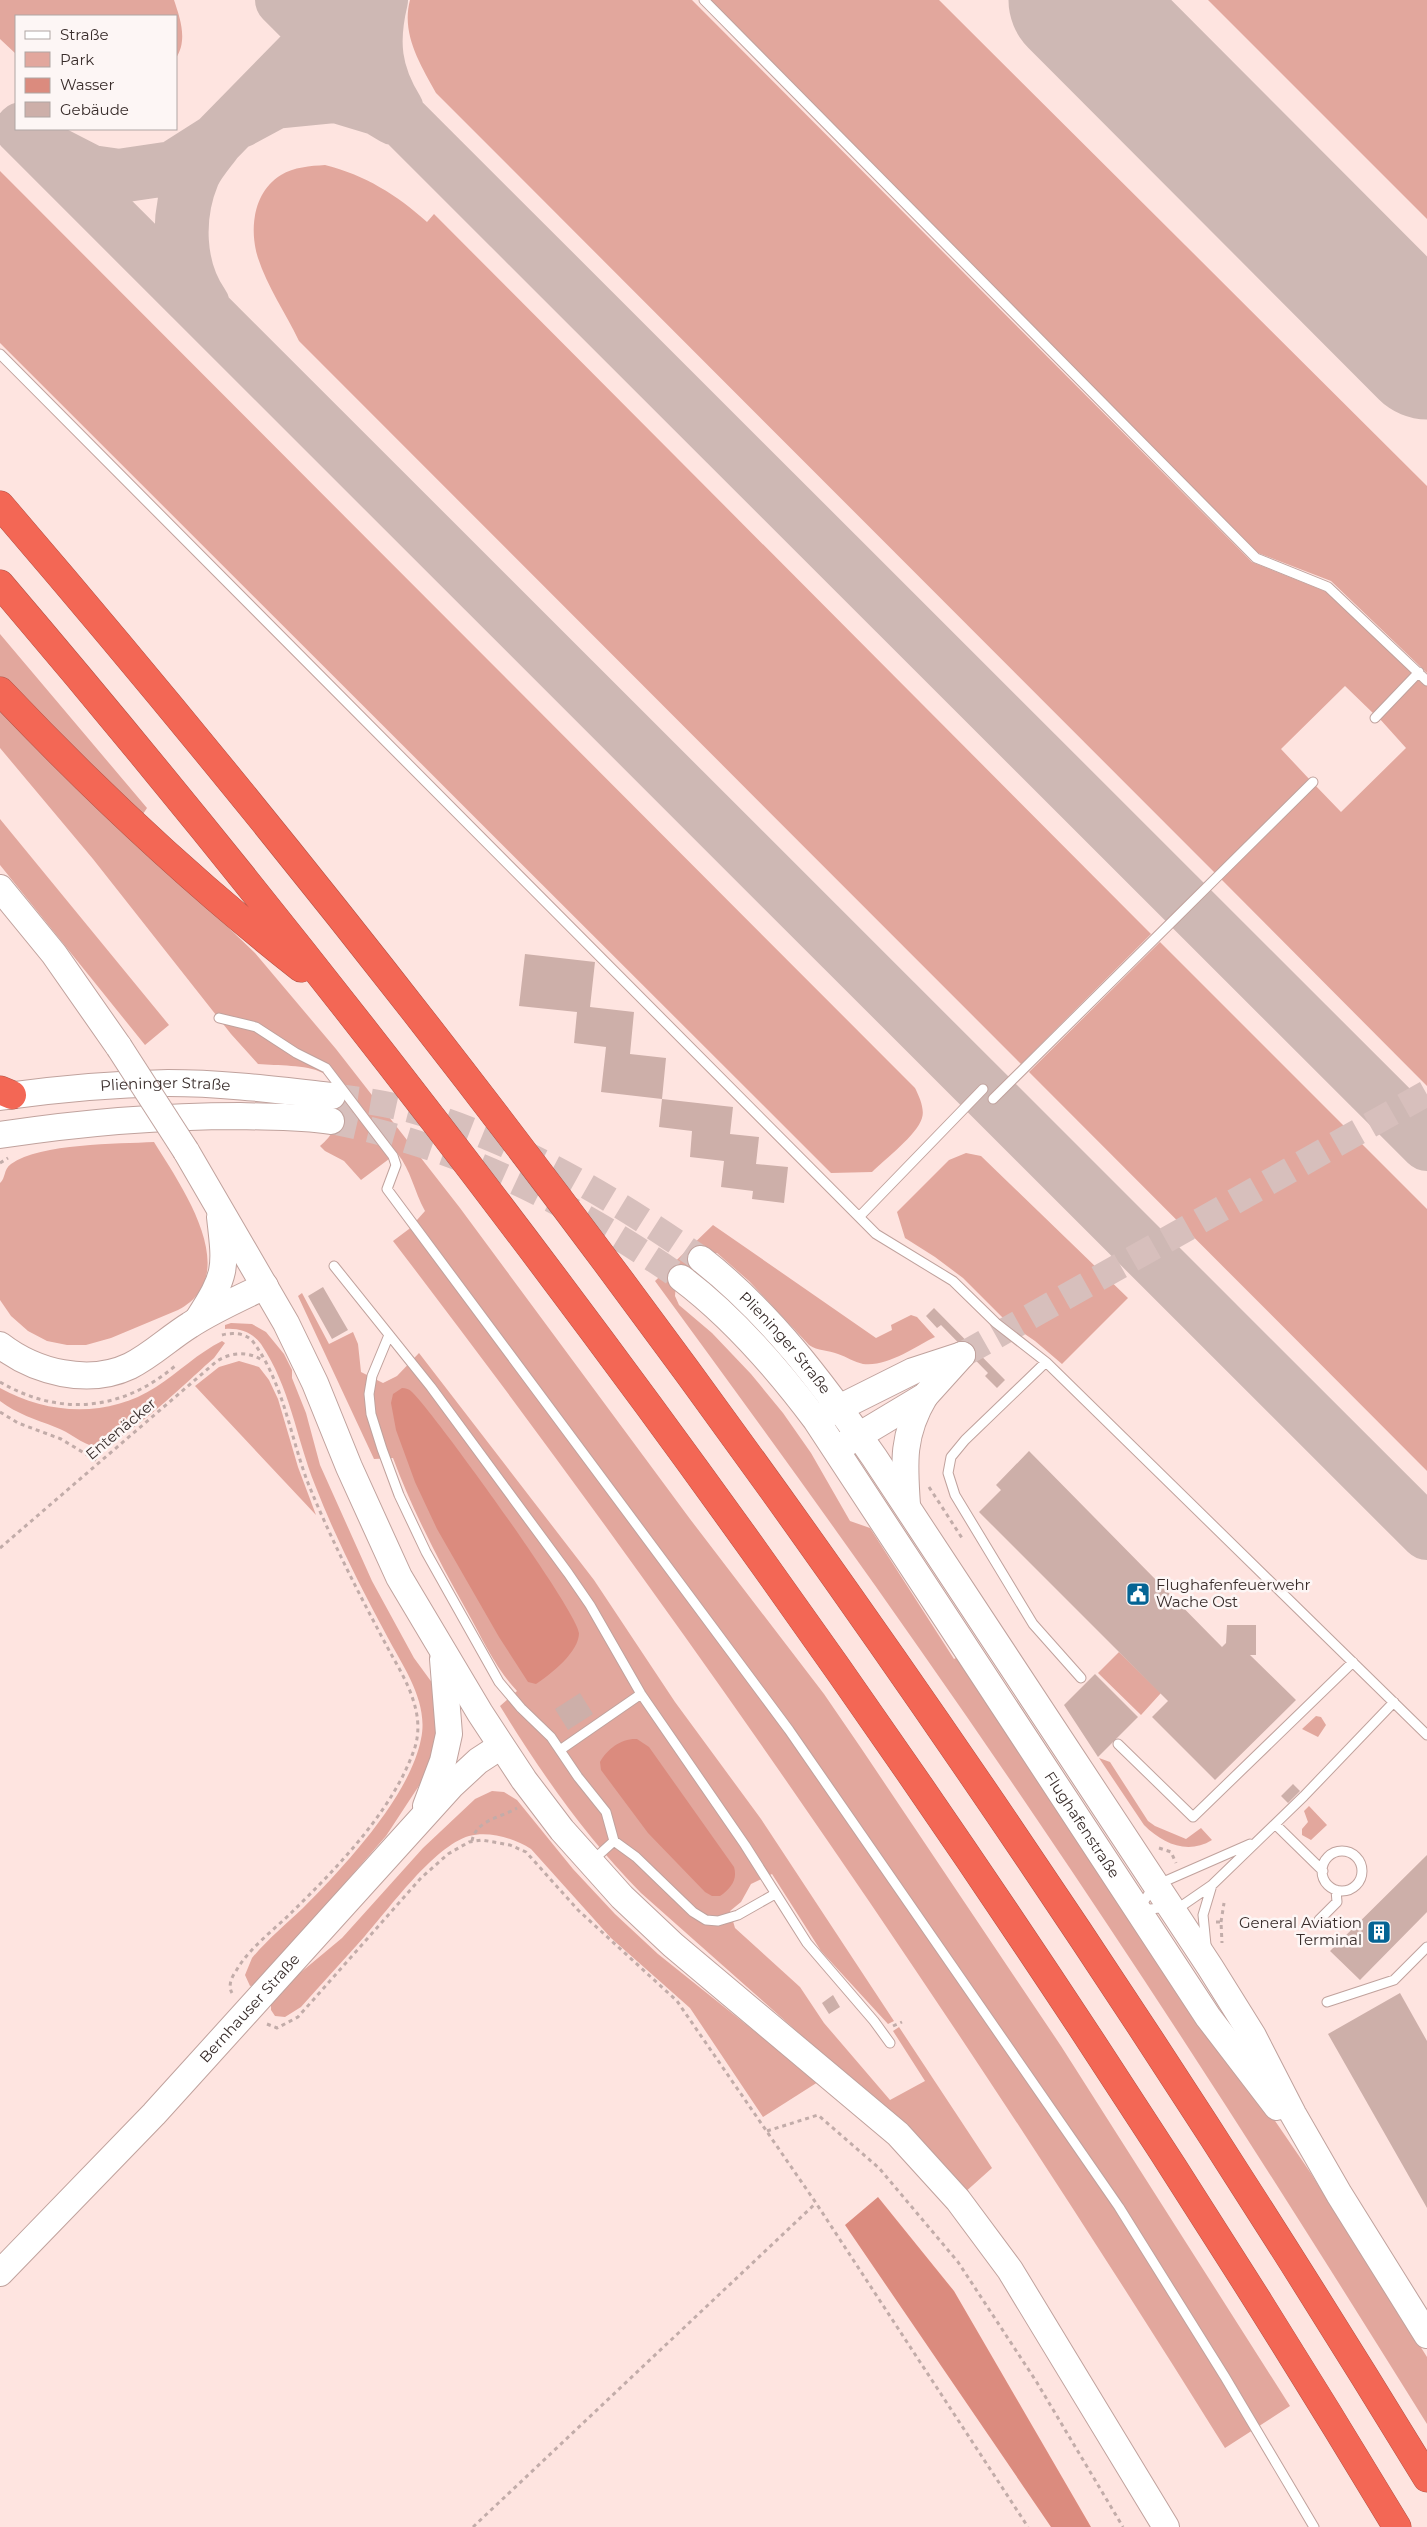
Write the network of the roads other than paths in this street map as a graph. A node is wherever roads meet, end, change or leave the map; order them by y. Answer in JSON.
{"nodes":[{"id":1,"x":704,"y":0,"type":"edge"},
{"id":2,"x":0,"y":354,"type":"edge"},
{"id":3,"x":0,"y":505,"type":"edge"},
{"id":4,"x":0,"y":584,"type":"edge"},
{"id":5,"x":1419,"y":672,"type":"junction"},
{"id":6,"x":1427,"y":681,"type":"edge"},
{"id":7,"x":0,"y":691,"type":"edge"},
{"id":8,"x":1376,"y":718,"type":"dead end"},
{"id":9,"x":1314,"y":782,"type":"dead end"},
{"id":10,"x":0,"y":888,"type":"edge"},
{"id":11,"x":338,"y":996,"type":"junction"},
{"id":12,"x":219,"y":1018,"type":"dead end"},
{"id":13,"x":983,"y":1089,"type":"dead end"},
{"id":14,"x":4,"y":1094,"type":"edge"},
{"id":15,"x":993,"y":1099,"type":"dead end"},
{"id":16,"x":0,"y":1135,"type":"edge"},
{"id":17,"x":219,"y":1206,"type":"junction"},
{"id":18,"x":859,"y":1217,"type":"junction"},
{"id":19,"x":701,"y":1259,"type":"tunnel mouth"},
{"id":20,"x":334,"y":1266,"type":"dead end"},
{"id":21,"x":681,"y":1278,"type":"tunnel mouth"},
{"id":22,"x":265,"y":1286,"type":"junction"},
{"id":23,"x":197,"y":1321,"type":"junction"},
{"id":24,"x":390,"y":1336,"type":"junction"},
{"id":25,"x":0,"y":1345,"type":"edge"},
{"id":26,"x":1046,"y":1362,"type":"junction"},
{"id":27,"x":925,"y":1396,"type":"junction"},
{"id":28,"x":840,"y":1406,"type":"junction"},
{"id":29,"x":816,"y":1420,"type":"junction"},
{"id":30,"x":860,"y":1436,"type":"junction"},
{"id":31,"x":835,"y":1450,"type":"junction"},
{"id":32,"x":907,"y":1506,"type":"junction"},
{"id":33,"x":443,"y":1651,"type":"junction"},
{"id":34,"x":1353,"y":1662,"type":"junction"},
{"id":35,"x":1081,"y":1678,"type":"dead end"},
{"id":36,"x":641,"y":1694,"type":"junction"},
{"id":37,"x":1394,"y":1702,"type":"junction"},
{"id":38,"x":1427,"y":1735,"type":"edge"},
{"id":39,"x":1118,"y":1744,"type":"dead end"},
{"id":40,"x":501,"y":1746,"type":"junction"},
{"id":41,"x":560,"y":1750,"type":"junction"},
{"id":42,"x":421,"y":1819,"type":"junction"},
{"id":43,"x":1276,"y":1824,"type":"junction"},
{"id":44,"x":614,"y":1841,"type":"junction"},
{"id":45,"x":1254,"y":1842,"type":"junction"},
{"id":46,"x":590,"y":1863,"type":"junction"},
{"id":47,"x":1323,"y":1872,"type":"junction"},
{"id":48,"x":1156,"y":1885,"type":"junction"},
{"id":49,"x":1212,"y":1885,"type":"junction"},
{"id":50,"x":1336,"y":1890,"type":"junction"},
{"id":51,"x":775,"y":1894,"type":"junction"},
{"id":52,"x":1172,"y":1908,"type":"junction"},
{"id":53,"x":1138,"y":1910,"type":"junction"},
{"id":54,"x":1319,"y":1920,"type":"dead end"},
{"id":55,"x":1427,"y":1947,"type":"edge"},
{"id":56,"x":1210,"y":1967,"type":"junction"},
{"id":57,"x":1327,"y":2002,"type":"dead end"},
{"id":58,"x":890,"y":2043,"type":"dead end"},
{"id":59,"x":1339,"y":2194,"type":"junction"},
{"id":60,"x":0,"y":2273,"type":"edge"},
{"id":61,"x":1427,"y":2335,"type":"edge"},
{"id":62,"x":1427,"y":2478,"type":"edge"},
{"id":63,"x":1166,"y":2527,"type":"edge"},
{"id":64,"x":1314,"y":2527,"type":"edge"},
{"id":65,"x":1397,"y":2527,"type":"edge"}],
"edges":[{"from":1,"to":5,"type":"lane"},
{"from":2,"to":18,"type":"lane"},
{"from":3,"to":62,"type":"highway"},
{"from":4,"to":11,"type":"highway"},
{"from":5,"to":6,"type":"lane"},
{"from":5,"to":8,"type":"lane"},
{"from":7,"to":11,"type":"highway"},
{"from":9,"to":15,"type":"lane"},
{"from":10,"to":17,"type":"main road","bridge":true},
{"from":11,"to":65,"type":"highway"},
{"from":12,"to":64,"type":"lane"},
{"from":13,"to":18,"type":"lane"},
{"from":14,"to":16,"type":"main road","name":"Plieninger Straße"},
{"from":17,"to":22,"type":"main road"},
{"from":17,"to":23,"type":"main road"},
{"from":18,"to":26,"type":"lane"},
{"from":19,"to":28,"type":"main road","name":"Plieninger Straße"},
{"from":20,"to":24,"type":"lane"},
{"from":21,"to":29,"type":"main road","name":"Plieninger Straße"},
{"from":22,"to":23,"type":"main road"},
{"from":22,"to":33,"type":"main road"},
{"from":23,"to":25,"type":"main road"},
{"from":24,"to":36,"type":"lane"},
{"from":24,"to":41,"type":"lane"},
{"from":26,"to":34,"type":"lane"},
{"from":26,"to":35,"type":"lane"},
{"from":27,"to":28,"type":"main road"},
{"from":27,"to":30,"type":"main road"},
{"from":27,"to":32,"type":"main road"},
{"from":28,"to":29,"type":"main road"},
{"from":28,"to":30,"type":"main road","name":"Plieninger Straße"},
{"from":29,"to":31,"type":"main road","name":"Plieninger Straße"},
{"from":30,"to":31,"type":"main road"},
{"from":30,"to":32,"type":"main road","name":"Flughafenstraße"},
{"from":31,"to":53,"type":"main road","name":"Flughafenstraße"},
{"from":32,"to":48,"type":"main road","name":"Flughafenstraße"},
{"from":33,"to":40,"type":"main road"},
{"from":33,"to":42,"type":"main road"},
{"from":34,"to":37,"type":"lane"},
{"from":34,"to":39,"type":"lane"},
{"from":36,"to":41,"type":"lane"},
{"from":36,"to":51,"type":"lane"},
{"from":37,"to":38,"type":"lane"},
{"from":37,"to":43,"type":"lane"},
{"from":40,"to":42,"type":"main road","name":"Bernhauser Straße"},
{"from":40,"to":46,"type":"main road"},
{"from":41,"to":44,"type":"lane"},
{"from":42,"to":60,"type":"main road","name":"Bernhauser Straße"},
{"from":43,"to":45,"type":"lane"},
{"from":43,"to":47,"type":"lane"},
{"from":44,"to":46,"type":"lane"},
{"from":44,"to":51,"type":"lane"},
{"from":45,"to":48,"type":"lane"},
{"from":45,"to":49,"type":"lane"},
{"from":46,"to":63,"type":"main road"},
{"from":47,"to":50,"type":"lane"},
{"from":47,"to":50,"type":"lane"},
{"from":48,"to":52,"type":"main road","name":"Flughafenstraße"},
{"from":48,"to":53,"type":"lane"},
{"from":49,"to":52,"type":"lane"},
{"from":49,"to":56,"type":"lane"},
{"from":50,"to":54,"type":"lane"},
{"from":51,"to":58,"type":"lane"},
{"from":52,"to":53,"type":"lane"},
{"from":52,"to":56,"type":"main road","name":"Flughafenstraße"},
{"from":53,"to":59,"type":"main road","name":"Flughafenstraße"},
{"from":55,"to":57,"type":"lane"},
{"from":56,"to":59,"type":"main road","name":"Flughafenstraße"},
{"from":59,"to":61,"type":"main road","name":"Flughafenstraße"}]}
